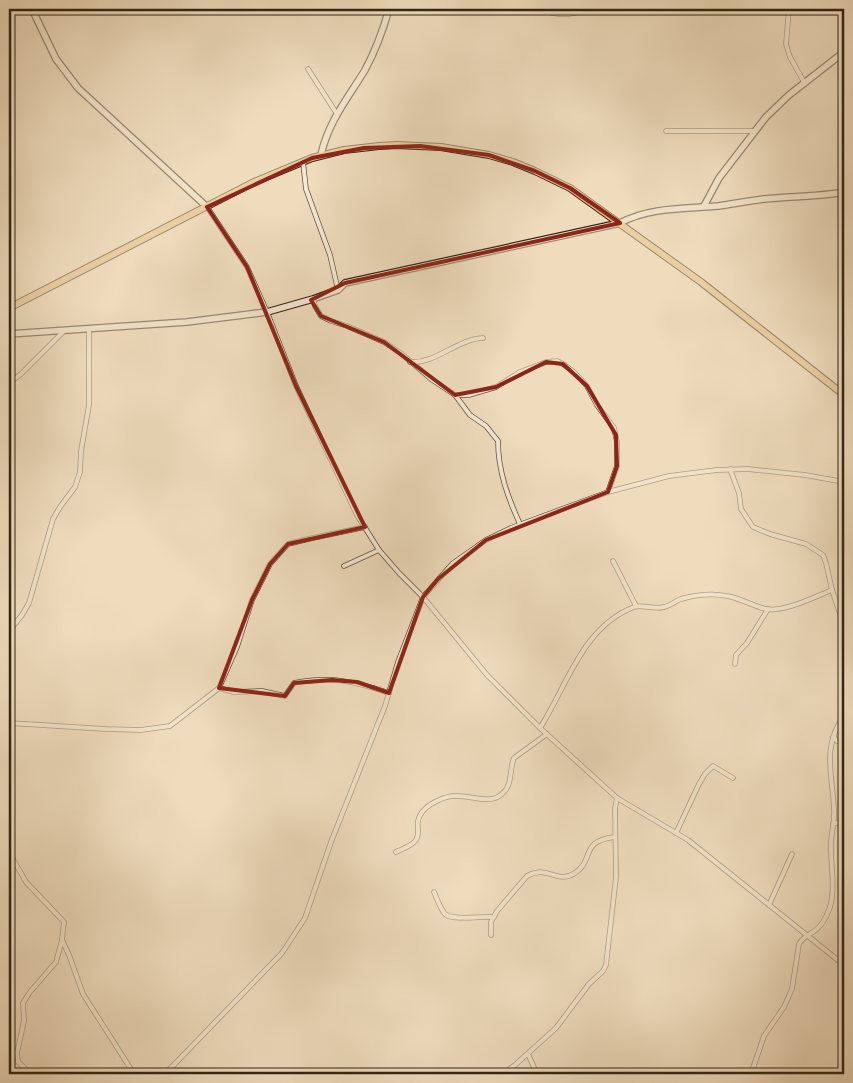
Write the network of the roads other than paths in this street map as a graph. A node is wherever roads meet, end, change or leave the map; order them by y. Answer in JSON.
{"nodes":[{"id":1,"x":32,"y":9,"type":"edge"},
{"id":2,"x":389,"y":9,"type":"edge"},
{"id":3,"x":535,"y":9,"type":"edge"},
{"id":4,"x":586,"y":9,"type":"edge"},
{"id":5,"x":789,"y":9,"type":"edge"},
{"id":6,"x":844,"y":52,"type":"edge"},
{"id":7,"x":308,"y":69,"type":"dead end"},
{"id":8,"x":805,"y":84,"type":"junction"},
{"id":9,"x":337,"y":114,"type":"junction"},
{"id":10,"x":666,"y":131,"type":"dead end"},
{"id":11,"x":754,"y":131,"type":"junction"},
{"id":12,"x":321,"y":156,"type":"junction"},
{"id":13,"x":304,"y":162,"type":"junction"},
{"id":14,"x":844,"y":192,"type":"edge"},
{"id":15,"x":704,"y":206,"type":"junction"},
{"id":16,"x":207,"y":207,"type":"junction"},
{"id":17,"x":620,"y":222,"type":"junction"},
{"id":18,"x":338,"y":290,"type":"junction"},
{"id":19,"x":313,"y":299,"type":"junction"},
{"id":20,"x":9,"y":308,"type":"edge"},
{"id":21,"x":267,"y":312,"type":"junction"},
{"id":22,"x":88,"y":329,"type":"junction"},
{"id":23,"x":64,"y":331,"type":"junction"},
{"id":24,"x":9,"y":334,"type":"edge"},
{"id":25,"x":482,"y":338,"type":"dead end"},
{"id":26,"x":410,"y":362,"type":"junction"},
{"id":27,"x":9,"y":383,"type":"edge"},
{"id":28,"x":844,"y":395,"type":"edge"},
{"id":29,"x":455,"y":396,"type":"junction"},
{"id":30,"x":730,"y":469,"type":"junction"},
{"id":31,"x":844,"y":482,"type":"edge"},
{"id":32,"x":608,"y":492,"type":"junction"},
{"id":33,"x":520,"y":524,"type":"junction"},
{"id":34,"x":365,"y":528,"type":"junction"},
{"id":35,"x":379,"y":550,"type":"junction"},
{"id":36,"x":613,"y":561,"type":"dead end"},
{"id":37,"x":344,"y":566,"type":"dead end"},
{"id":38,"x":832,"y":590,"type":"junction"},
{"id":39,"x":423,"y":597,"type":"junction"},
{"id":40,"x":636,"y":606,"type":"junction"},
{"id":41,"x":768,"y":609,"type":"junction"},
{"id":42,"x":844,"y":625,"type":"edge"},
{"id":43,"x":9,"y":631,"type":"edge"},
{"id":44,"x":735,"y":664,"type":"dead end"},
{"id":45,"x":219,"y":688,"type":"junction"},
{"id":46,"x":389,"y":693,"type":"junction"},
{"id":47,"x":844,"y":716,"type":"edge"},
{"id":48,"x":9,"y":723,"type":"edge"},
{"id":49,"x":540,"y":728,"type":"junction"},
{"id":50,"x":547,"y":734,"type":"junction"},
{"id":51,"x":833,"y":737,"type":"junction"},
{"id":52,"x":844,"y":741,"type":"edge"},
{"id":53,"x":733,"y":778,"type":"dead end"},
{"id":54,"x":617,"y":798,"type":"junction"},
{"id":55,"x":844,"y":821,"type":"edge"},
{"id":56,"x":834,"y":824,"type":"junction"},
{"id":57,"x":676,"y":833,"type":"junction"},
{"id":58,"x":615,"y":837,"type":"junction"},
{"id":59,"x":9,"y":852,"type":"edge"},
{"id":60,"x":396,"y":852,"type":"dead end"},
{"id":61,"x":792,"y":854,"type":"dead end"},
{"id":62,"x":434,"y":892,"type":"dead end"},
{"id":63,"x":769,"y":905,"type":"junction"},
{"id":64,"x":494,"y":917,"type":"junction"},
{"id":65,"x":807,"y":934,"type":"junction"},
{"id":66,"x":491,"y":935,"type":"dead end"},
{"id":67,"x":62,"y":940,"type":"junction"},
{"id":68,"x":844,"y":965,"type":"edge"},
{"id":69,"x":528,"y":1054,"type":"junction"},
{"id":70,"x":29,"y":1074,"type":"edge"},
{"id":71,"x":134,"y":1074,"type":"edge"},
{"id":72,"x":165,"y":1074,"type":"edge"},
{"id":73,"x":503,"y":1074,"type":"edge"},
{"id":74,"x":537,"y":1074,"type":"edge"},
{"id":75,"x":751,"y":1074,"type":"edge"}],
"edges":[{"from":1,"to":16,"type":"street"},
{"from":2,"to":9,"type":"street"},
{"from":3,"to":4,"type":"street"},
{"from":5,"to":8,"type":"street"},
{"from":6,"to":8,"type":"street"},
{"from":7,"to":9,"type":"street"},
{"from":8,"to":11,"type":"street"},
{"from":9,"to":12,"type":"street"},
{"from":10,"to":11,"type":"street"},
{"from":11,"to":15,"type":"street"},
{"from":12,"to":13,"type":"main road"},
{"from":12,"to":17,"type":"main road"},
{"from":13,"to":16,"type":"main road"},
{"from":13,"to":18,"type":"street"},
{"from":14,"to":15,"type":"street"},
{"from":15,"to":17,"type":"street"},
{"from":16,"to":20,"type":"main road"},
{"from":16,"to":21,"type":"street"},
{"from":17,"to":18,"type":"street"},
{"from":17,"to":28,"type":"main road"},
{"from":18,"to":19,"type":"street"},
{"from":19,"to":21,"type":"street"},
{"from":19,"to":26,"type":"street"},
{"from":21,"to":22,"type":"street"},
{"from":21,"to":34,"type":"street"},
{"from":22,"to":23,"type":"street"},
{"from":22,"to":43,"type":"street"},
{"from":23,"to":24,"type":"street"},
{"from":23,"to":27,"type":"street"},
{"from":25,"to":26,"type":"street"},
{"from":26,"to":29,"type":"street"},
{"from":29,"to":32,"type":"street"},
{"from":29,"to":33,"type":"street"},
{"from":30,"to":31,"type":"street"},
{"from":30,"to":32,"type":"street"},
{"from":30,"to":38,"type":"street"},
{"from":32,"to":33,"type":"street"},
{"from":33,"to":39,"type":"street"},
{"from":34,"to":35,"type":"street"},
{"from":34,"to":45,"type":"street"},
{"from":35,"to":37,"type":"street"},
{"from":35,"to":39,"type":"street"},
{"from":36,"to":40,"type":"street"},
{"from":38,"to":41,"type":"street"},
{"from":38,"to":42,"type":"street"},
{"from":39,"to":46,"type":"street"},
{"from":39,"to":49,"type":"street"},
{"from":40,"to":41,"type":"street"},
{"from":40,"to":49,"type":"street"},
{"from":41,"to":44,"type":"street"},
{"from":45,"to":46,"type":"street"},
{"from":45,"to":48,"type":"street"},
{"from":46,"to":72,"type":"street"},
{"from":47,"to":51,"type":"street"},
{"from":49,"to":50,"type":"street"},
{"from":50,"to":54,"type":"street"},
{"from":50,"to":60,"type":"street"},
{"from":51,"to":52,"type":"street"},
{"from":51,"to":56,"type":"street"},
{"from":53,"to":57,"type":"street"},
{"from":54,"to":57,"type":"street"},
{"from":54,"to":58,"type":"street"},
{"from":55,"to":56,"type":"street"},
{"from":56,"to":65,"type":"street"},
{"from":57,"to":63,"type":"street"},
{"from":58,"to":64,"type":"street"},
{"from":58,"to":69,"type":"street"},
{"from":59,"to":67,"type":"street"},
{"from":61,"to":63,"type":"street"},
{"from":62,"to":64,"type":"street"},
{"from":63,"to":65,"type":"street"},
{"from":64,"to":66,"type":"street"},
{"from":65,"to":68,"type":"street"},
{"from":65,"to":75,"type":"street"},
{"from":67,"to":70,"type":"street"},
{"from":67,"to":71,"type":"street"},
{"from":69,"to":73,"type":"street"},
{"from":69,"to":74,"type":"street"}]}
